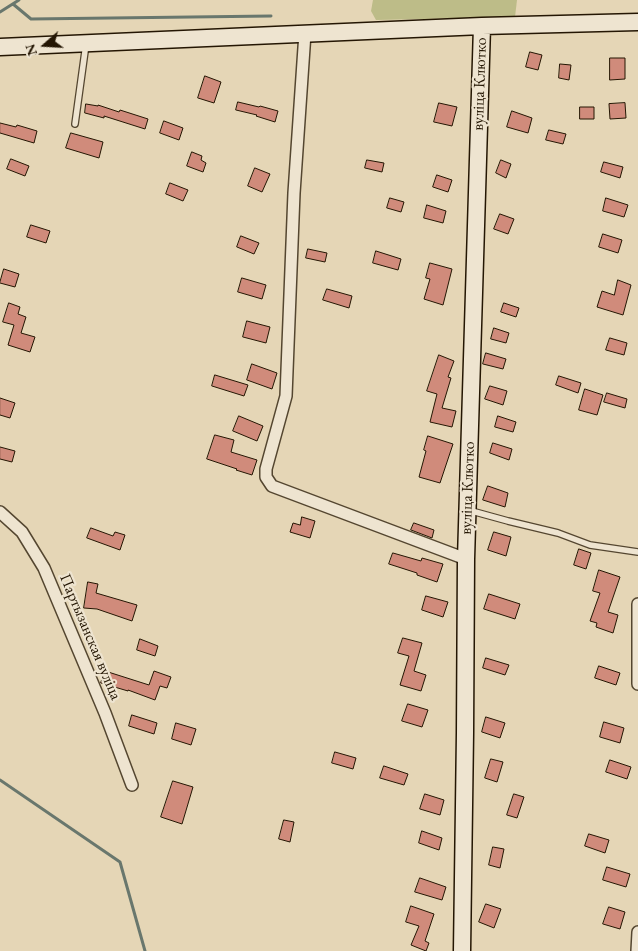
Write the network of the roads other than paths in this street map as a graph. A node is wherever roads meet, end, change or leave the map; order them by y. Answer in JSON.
{"nodes":[{"id":1,"x":638,"y":22,"type":"edge"},
{"id":2,"x":482,"y":26,"type":"junction"},
{"id":3,"x":306,"y":33,"type":"junction"},
{"id":4,"x":86,"y":43,"type":"junction"},
{"id":5,"x":0,"y":47,"type":"edge"},
{"id":6,"x":75,"y":124,"type":"dead end"},
{"id":7,"x":467,"y":510,"type":"junction"},
{"id":8,"x":0,"y":512,"type":"edge"},
{"id":9,"x":638,"y":552,"type":"edge"},
{"id":10,"x":466,"y":559,"type":"junction"},
{"id":11,"x":638,"y":604,"type":"edge"},
{"id":12,"x":638,"y":684,"type":"edge"},
{"id":13,"x":132,"y":785,"type":"dead end"},
{"id":14,"x":638,"y":932,"type":"edge"},
{"id":15,"x":463,"y":951,"type":"edge"},
{"id":16,"x":637,"y":951,"type":"edge"}],
"edges":[{"from":1,"to":2,"type":"street"},
{"from":2,"to":3,"type":"street"},
{"from":2,"to":7,"type":"street","name":"вуліца Клютко"},
{"from":3,"to":4,"type":"street"},
{"from":3,"to":10,"type":"street"},
{"from":4,"to":5,"type":"street"},
{"from":4,"to":6,"type":"lane"},
{"from":7,"to":9,"type":"lane"},
{"from":7,"to":10,"type":"street","name":"вуліца Клютко"},
{"from":8,"to":13,"type":"street","name":"Партызанская вуліца"},
{"from":10,"to":15,"type":"street","name":"вуліца Клютко"},
{"from":11,"to":12,"type":"street"},
{"from":14,"to":16,"type":"street"}]}
